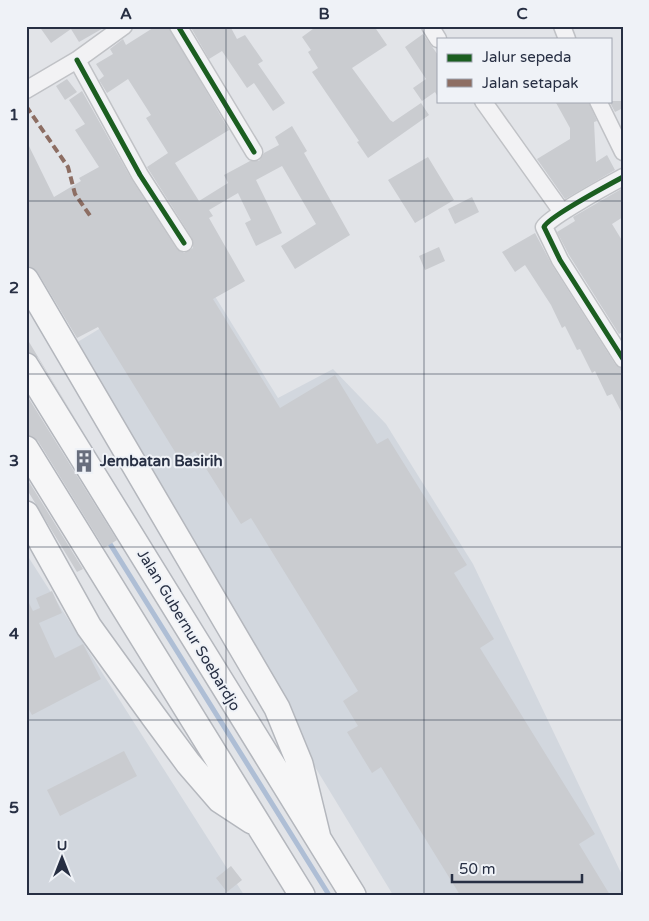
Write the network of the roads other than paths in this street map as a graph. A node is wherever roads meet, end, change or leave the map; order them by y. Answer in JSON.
{"nodes":[{"id":1,"x":124,"y":26,"type":"edge"},
{"id":2,"x":178,"y":26,"type":"edge"},
{"id":3,"x":430,"y":26,"type":"edge"},
{"id":4,"x":562,"y":26,"type":"edge"},
{"id":5,"x":437,"y":38,"type":"edge"},
{"id":6,"x":568,"y":38,"type":"edge"},
{"id":7,"x":76,"y":60,"type":"junction"},
{"id":8,"x":26,"y":90,"type":"edge"},
{"id":9,"x":484,"y":102,"type":"edge"},
{"id":10,"x":598,"y":102,"type":"edge"},
{"id":11,"x":254,"y":152,"type":"dead end"},
{"id":12,"x":623,"y":152,"type":"edge"},
{"id":13,"x":623,"y":177,"type":"edge"},
{"id":14,"x":562,"y":212,"type":"junction"},
{"id":15,"x":184,"y":244,"type":"dead end"},
{"id":16,"x":26,"y":280,"type":"edge"},
{"id":17,"x":623,"y":359,"type":"edge"},
{"id":18,"x":26,"y":366,"type":"edge"},
{"id":19,"x":26,"y":449,"type":"edge"},
{"id":20,"x":26,"y":514,"type":"edge"},
{"id":21,"x":203,"y":583,"type":"junction"},
{"id":22,"x":172,"y":601,"type":"junction"},
{"id":23,"x":259,"y":825,"type":"junction"},
{"id":24,"x":318,"y":838,"type":"junction"},
{"id":25,"x":302,"y":895,"type":"edge"},
{"id":26,"x":353,"y":895,"type":"edge"}],
"edges":[{"from":1,"to":7,"type":"street"},
{"from":2,"to":11,"type":"street"},
{"from":3,"to":5,"type":"street"},
{"from":4,"to":6,"type":"street"},
{"from":7,"to":8,"type":"street"},
{"from":7,"to":15,"type":"street"},
{"from":9,"to":14,"type":"street"},
{"from":10,"to":12,"type":"street"},
{"from":13,"to":14,"type":"street"},
{"from":14,"to":17,"type":"street"},
{"from":16,"to":21,"type":"highway"},
{"from":18,"to":22,"type":"highway","name":"Jalan Gubernur Soebardjo"},
{"from":19,"to":23,"type":"highway"},
{"from":20,"to":23,"type":"highway"},
{"from":21,"to":22,"type":"highway"},
{"from":21,"to":24,"type":"highway"},
{"from":22,"to":24,"type":"highway","name":"Jalan Gubernur Soebardjo"},
{"from":23,"to":25,"type":"highway"},
{"from":24,"to":26,"type":"highway","name":"Jalan Gubernur Soebardjo"}]}
